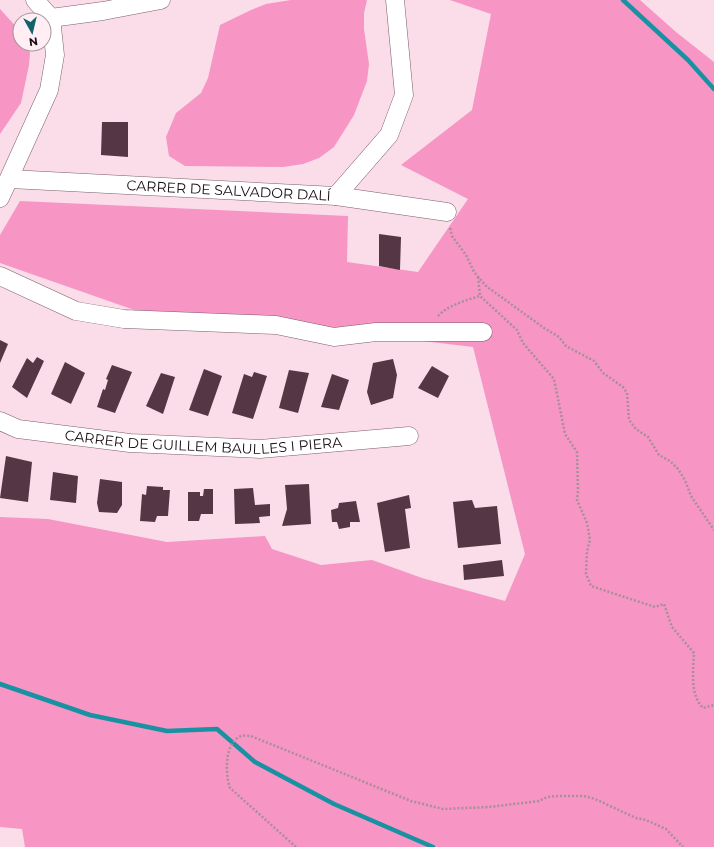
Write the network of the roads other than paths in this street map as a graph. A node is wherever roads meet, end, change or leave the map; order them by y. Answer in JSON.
{"nodes":[{"id":1,"x":35,"y":0,"type":"edge"},
{"id":2,"x":161,"y":0,"type":"edge"},
{"id":3,"x":395,"y":0,"type":"edge"},
{"id":4,"x":45,"y":12,"type":"edge"},
{"id":5,"x":52,"y":18,"type":"edge"},
{"id":6,"x":52,"y":33,"type":"edge"},
{"id":7,"x":10,"y":179,"type":"junction"},
{"id":8,"x":336,"y":196,"type":"junction"},
{"id":9,"x":0,"y":198,"type":"edge"},
{"id":10,"x":447,"y":212,"type":"road end"},
{"id":11,"x":0,"y":276,"type":"edge"},
{"id":12,"x":483,"y":332,"type":"dead end"},
{"id":13,"x":0,"y":421,"type":"edge"},
{"id":14,"x":409,"y":436,"type":"dead end"}],
"edges":[{"from":1,"to":4,"type":"street"},
{"from":2,"to":5,"type":"street"},
{"from":3,"to":8,"type":"street"},
{"from":6,"to":7,"type":"street"},
{"from":7,"to":8,"type":"street","name":"CARRER DE SALVADOR DALÍ"},
{"from":7,"to":9,"type":"street"},
{"from":8,"to":10,"type":"street","name":"CARRER DE SALVADOR DALÍ"},
{"from":11,"to":12,"type":"street"},
{"from":13,"to":14,"type":"street","name":"CARRER DE GUILLEM BAULLES I PIERA"}]}
